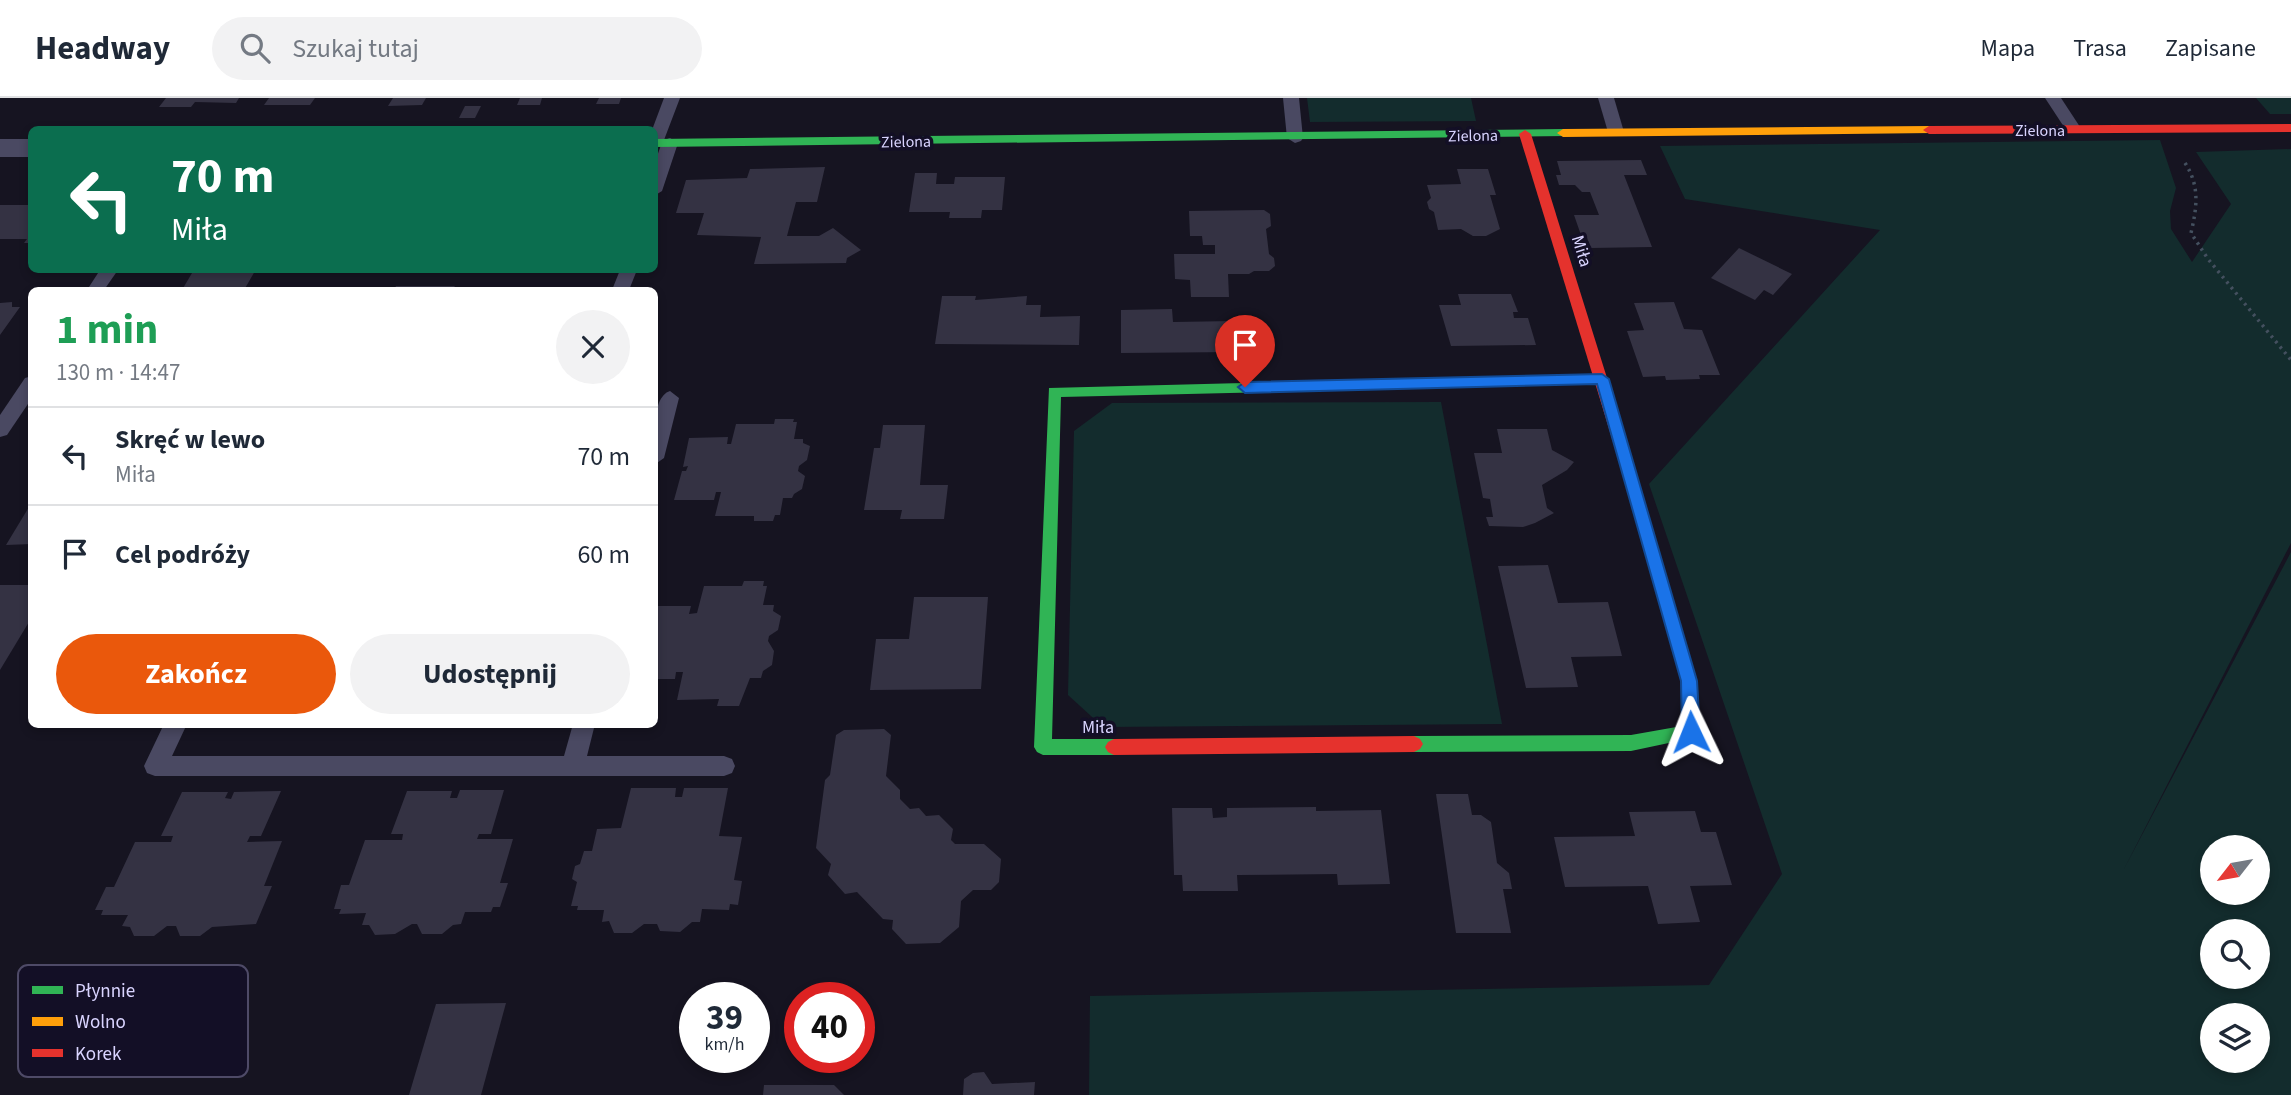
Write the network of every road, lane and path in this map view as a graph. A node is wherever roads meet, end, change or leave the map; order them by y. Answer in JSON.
{"nodes":[{"id":1,"x":672,"y":98,"type":"edge"},
{"id":2,"x":1291,"y":98,"type":"edge"},
{"id":3,"x":1606,"y":98,"type":"edge"},
{"id":4,"x":2053,"y":98,"type":"edge"},
{"id":5,"x":2291,"y":128,"type":"edge"},
{"id":6,"x":2074,"y":130,"type":"junction"},
{"id":7,"x":2161,"y":130,"type":"junction"},
{"id":8,"x":1616,"y":132,"type":"junction"},
{"id":9,"x":1525,"y":134,"type":"junction"},
{"id":10,"x":1295,"y":138,"type":"junction"},
{"id":11,"x":660,"y":143,"type":"edge"},
{"id":12,"x":0,"y":148,"type":"edge"},
{"id":13,"x":28,"y":148,"type":"edge"},
{"id":14,"x":2291,"y":360,"type":"edge"},
{"id":15,"x":1602,"y":379,"type":"junction"},
{"id":16,"x":28,"y":389,"type":"edge"},
{"id":17,"x":670,"y":398,"type":"dead end"},
{"id":18,"x":0,"y":430,"type":"edge"},
{"id":19,"x":658,"y":443,"type":"edge"},
{"id":20,"x":174,"y":728,"type":"edge"},
{"id":21,"x":583,"y":728,"type":"edge"},
{"id":22,"x":724,"y":766,"type":"dead end"},
{"id":23,"x":572,"y":768,"type":"junction"}],
"edges":[{"from":1,"to":11,"type":"lane"},
{"from":2,"to":10,"type":"lane"},
{"from":3,"to":8,"type":"lane"},
{"from":4,"to":6,"type":"lane"},
{"from":5,"to":7,"type":"street","name":"Zielona"},
{"from":6,"to":7,"type":"street","name":"Zielona"},
{"from":6,"to":8,"type":"street","name":"Zielona"},
{"from":7,"to":14,"type":"path"},
{"from":8,"to":9,"type":"street","name":"Zielona"},
{"from":9,"to":10,"type":"street","name":"Zielona"},
{"from":9,"to":15,"type":"street","name":"Miła"},
{"from":10,"to":11,"type":"street","name":"Zielona"},
{"from":12,"to":13,"type":"street"},
{"from":15,"to":15,"type":"street","name":"Miła"},
{"from":16,"to":18,"type":"lane"},
{"from":17,"to":19,"type":"lane"},
{"from":20,"to":23,"type":"lane"},
{"from":21,"to":23,"type":"lane"},
{"from":22,"to":23,"type":"lane"}]}
